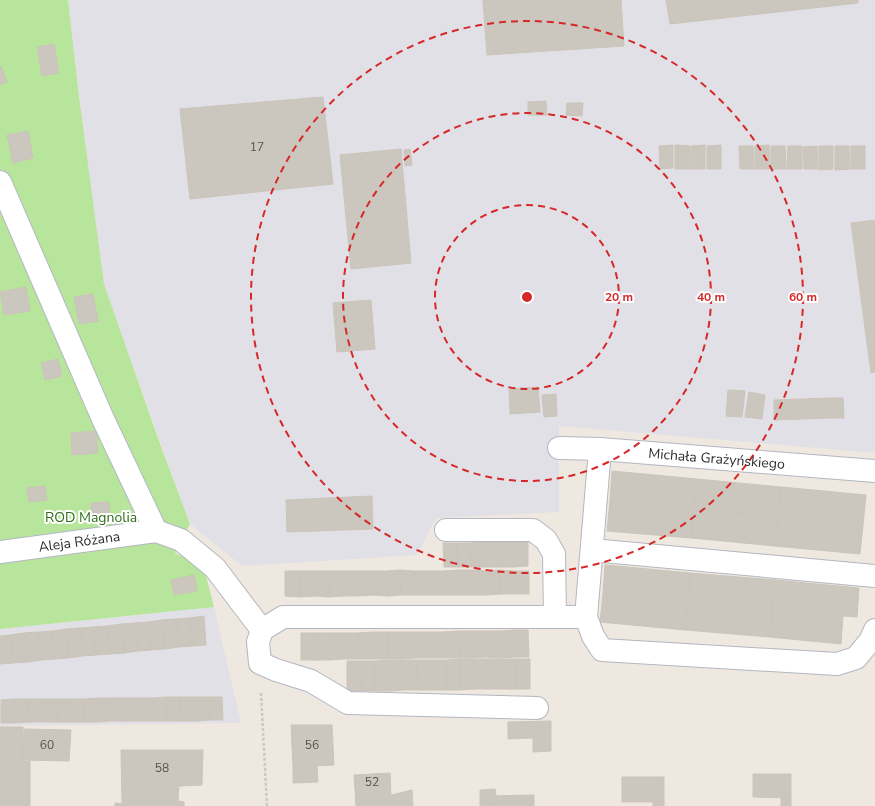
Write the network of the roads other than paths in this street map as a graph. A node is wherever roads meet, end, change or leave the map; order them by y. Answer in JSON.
{"nodes":[{"id":1,"x":0,"y":182,"type":"edge"},
{"id":2,"x":559,"y":448,"type":"dead end"},
{"id":3,"x":600,"y":449,"type":"junction"},
{"id":4,"x":875,"y":471,"type":"edge"},
{"id":5,"x":446,"y":530,"type":"dead end"},
{"id":6,"x":156,"y":531,"type":"junction"},
{"id":7,"x":592,"y":550,"type":"junction"},
{"id":8,"x":0,"y":552,"type":"edge"},
{"id":9,"x":875,"y":576,"type":"edge"},
{"id":10,"x":555,"y":617,"type":"junction"},
{"id":11,"x":586,"y":617,"type":"junction"},
{"id":12,"x":262,"y":630,"type":"junction"},
{"id":13,"x":875,"y":630,"type":"edge"},
{"id":14,"x":537,"y":708,"type":"dead end"}],
"edges":[{"from":1,"to":6,"type":"street"},
{"from":2,"to":3,"type":"street","name":"Michała Grażyńskiego"},
{"from":3,"to":4,"type":"street","name":"Michała Grażyńskiego"},
{"from":3,"to":7,"type":"street"},
{"from":5,"to":10,"type":"street"},
{"from":6,"to":8,"type":"street","name":"Aleja Różana"},
{"from":6,"to":12,"type":"street","name":"Aleja Różana"},
{"from":7,"to":9,"type":"street"},
{"from":7,"to":11,"type":"street"},
{"from":10,"to":11,"type":"street"},
{"from":10,"to":12,"type":"street"},
{"from":11,"to":13,"type":"street"},
{"from":12,"to":14,"type":"street"}]}
